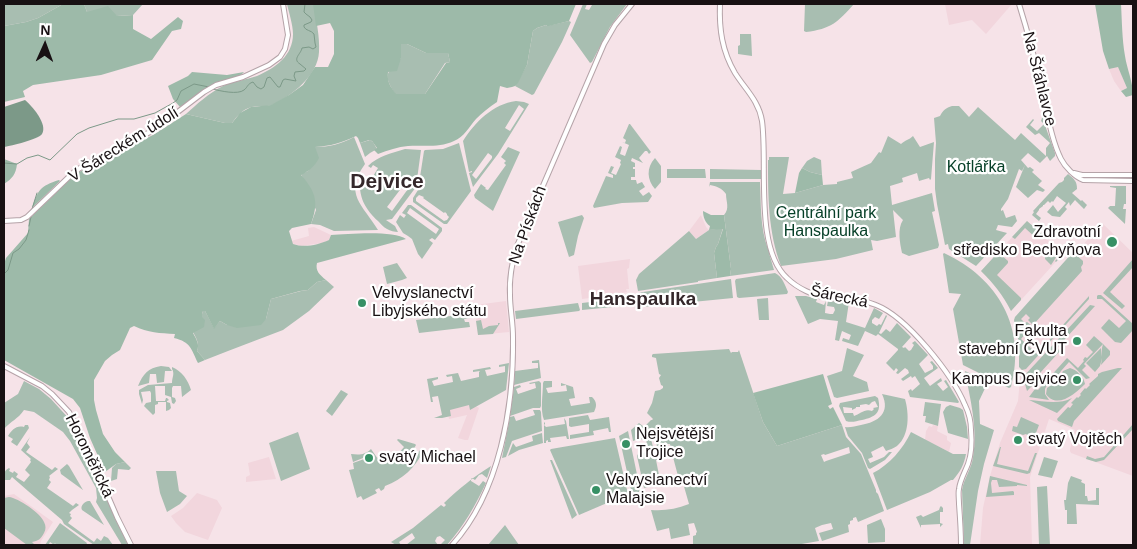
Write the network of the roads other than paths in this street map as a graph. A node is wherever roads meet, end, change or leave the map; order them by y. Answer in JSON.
{"nodes":[{"id":1,"x":283,"y":4,"type":"edge"},
{"id":2,"x":632,"y":4,"type":"edge"},
{"id":3,"x":720,"y":4,"type":"edge"},
{"id":4,"x":1020,"y":4,"type":"edge"},
{"id":5,"x":1133,"y":175,"type":"edge"},
{"id":6,"x":1081,"y":177,"type":"junction"},
{"id":7,"x":1133,"y":181,"type":"edge"},
{"id":8,"x":4,"y":221,"type":"edge"},
{"id":9,"x":4,"y":366,"type":"edge"},
{"id":10,"x":961,"y":544,"type":"edge"},
{"id":11,"x":131,"y":545,"type":"edge"},
{"id":12,"x":452,"y":545,"type":"edge"}],
"edges":[{"from":1,"to":8,"type":"street","name":"V Šáreckém údolí"},
{"from":2,"to":12,"type":"street","name":"Na Pískách"},
{"from":3,"to":10,"type":"street","name":"Šárecká"},
{"from":4,"to":6,"type":"street","name":"Na Šťáhlavce"},
{"from":5,"to":6,"type":"street"},
{"from":6,"to":7,"type":"street"},
{"from":9,"to":11,"type":"street","name":"Horoměřická"}]}
